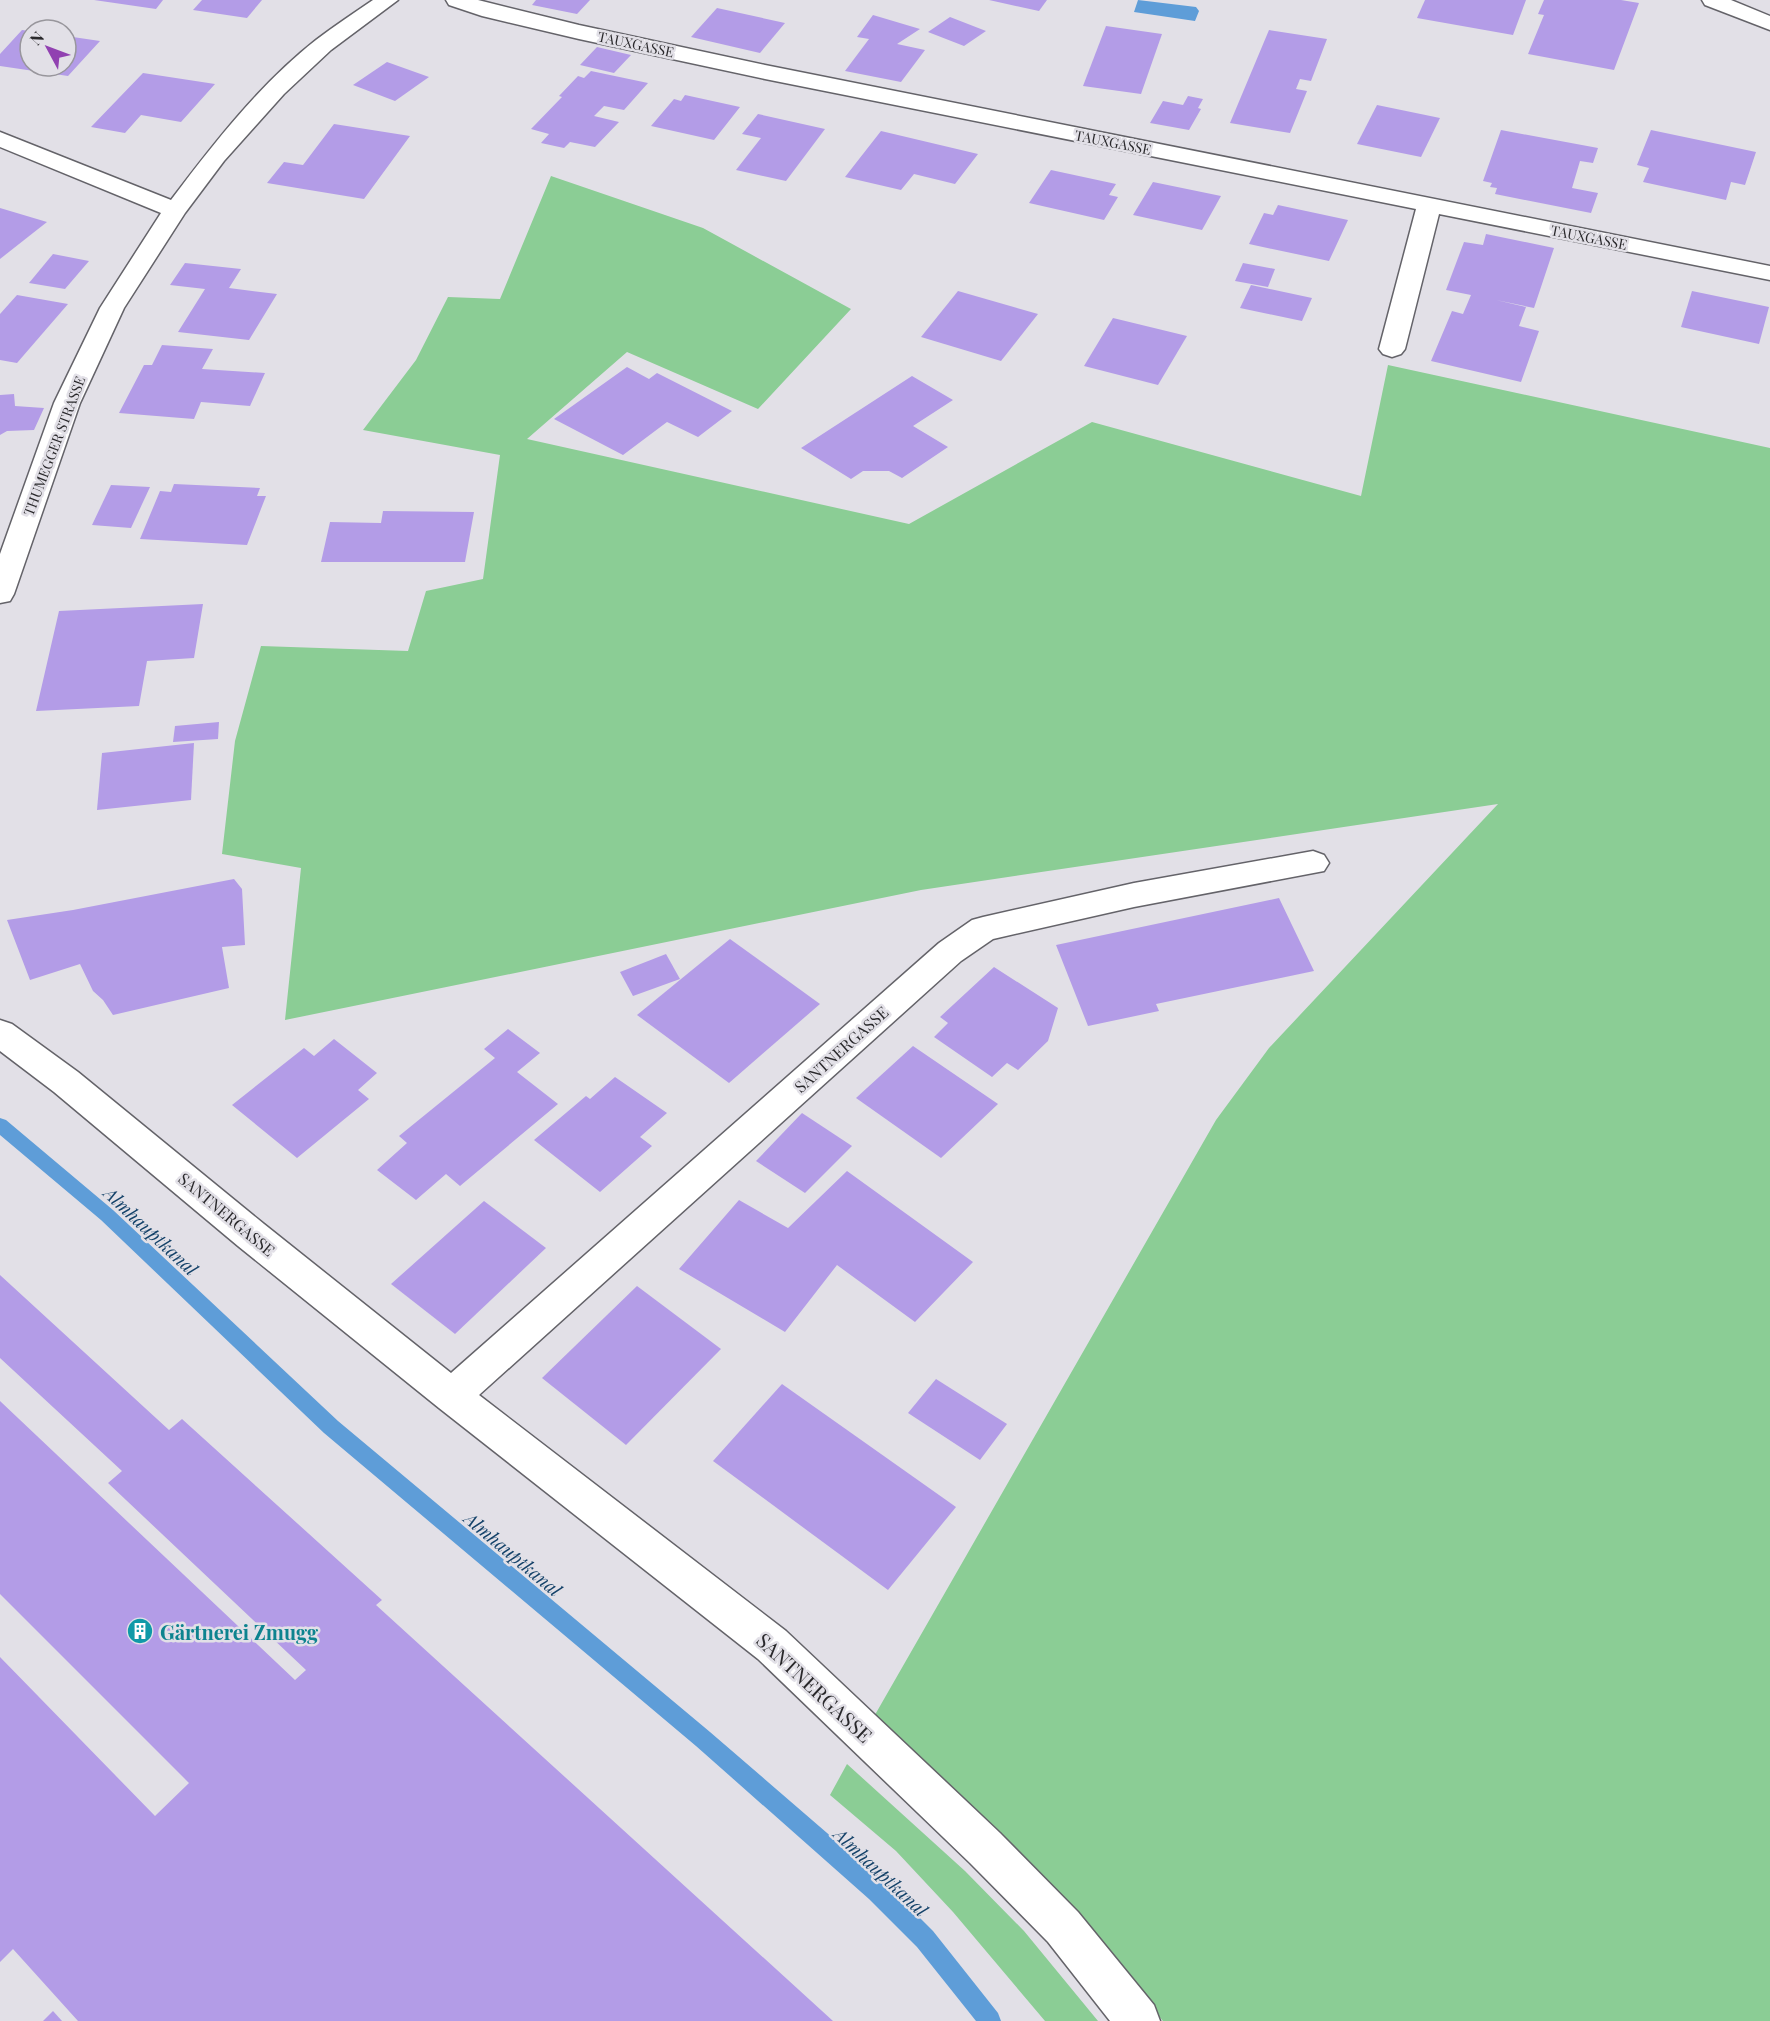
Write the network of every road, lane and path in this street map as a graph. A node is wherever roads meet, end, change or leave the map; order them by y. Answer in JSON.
{"nodes":[{"id":1,"x":387,"y":0,"type":"edge"},
{"id":2,"x":457,"y":0,"type":"edge"},
{"id":3,"x":1713,"y":0,"type":"edge"},
{"id":4,"x":1770,"y":24,"type":"edge"},
{"id":5,"x":5,"y":147,"type":"edge"},
{"id":6,"x":1429,"y":205,"type":"junction"},
{"id":7,"x":175,"y":210,"type":"junction"},
{"id":8,"x":1770,"y":273,"type":"edge"},
{"id":9,"x":1392,"y":349,"type":"dead end"},
{"id":10,"x":0,"y":594,"type":"edge"},
{"id":11,"x":1313,"y":863,"type":"dead end"},
{"id":12,"x":0,"y":1033,"type":"edge"},
{"id":13,"x":452,"y":1396,"type":"junction"},
{"id":14,"x":1138,"y":2021,"type":"edge"}],
"edges":[{"from":1,"to":7,"type":"street","name":"THUMEGGER STRASSE"},
{"from":2,"to":6,"type":"street","name":"TAUXGASSE"},
{"from":3,"to":4,"type":"street"},
{"from":5,"to":7,"type":"street"},
{"from":6,"to":8,"type":"street","name":"TAUXGASSE"},
{"from":6,"to":9,"type":"street"},
{"from":7,"to":10,"type":"street","name":"THUMEGGER STRASSE"},
{"from":11,"to":13,"type":"street","name":"SANTNERGASSE"},
{"from":12,"to":13,"type":"street","name":"SANTNERGASSE"},
{"from":13,"to":14,"type":"street","name":"SANTNERGASSE"}]}
